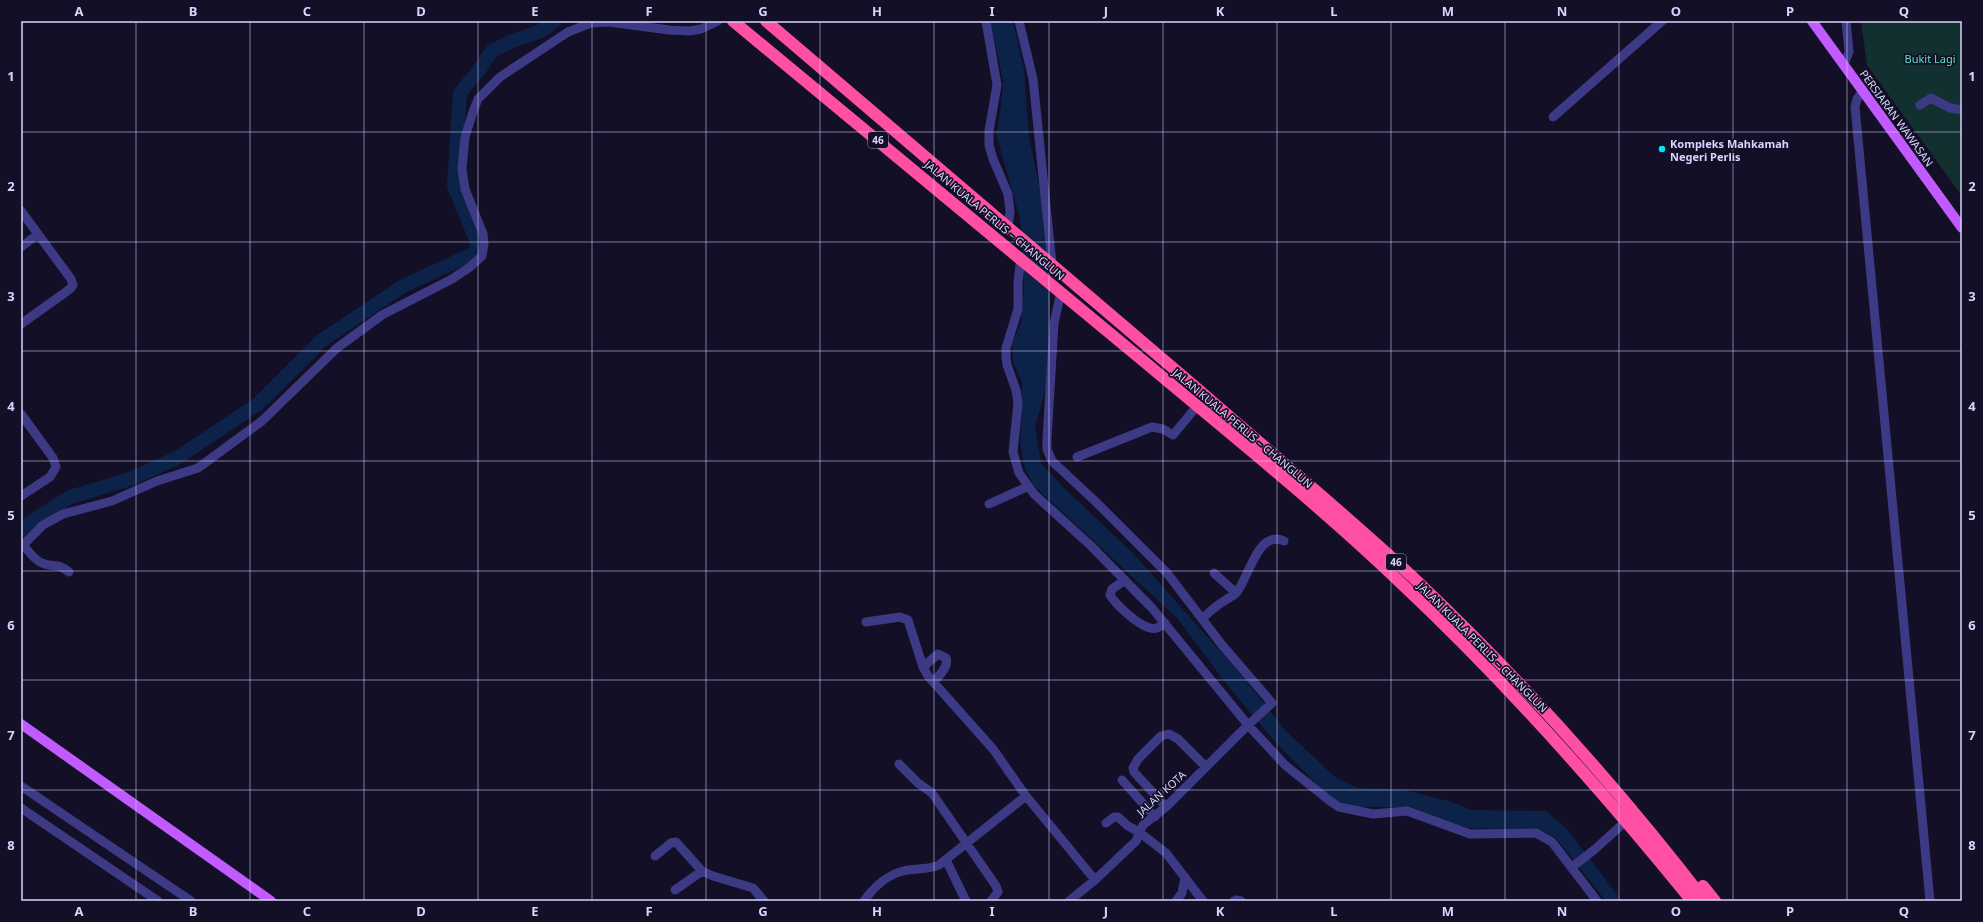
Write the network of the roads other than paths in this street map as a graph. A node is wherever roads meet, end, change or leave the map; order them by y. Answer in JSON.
{"nodes":[{"id":1,"x":718,"y":21,"type":"edge"},
{"id":2,"x":734,"y":21,"type":"edge"},
{"id":3,"x":766,"y":21,"type":"edge"},
{"id":4,"x":986,"y":21,"type":"edge"},
{"id":5,"x":1019,"y":21,"type":"edge"},
{"id":6,"x":1662,"y":21,"type":"edge"},
{"id":7,"x":1812,"y":21,"type":"edge"},
{"id":8,"x":1846,"y":21,"type":"edge"},
{"id":9,"x":1844,"y":64,"type":"junction"},
{"id":10,"x":1863,"y":91,"type":"junction"},
{"id":11,"x":1920,"y":105,"type":"dead end"},
{"id":12,"x":1962,"y":110,"type":"edge"},
{"id":13,"x":1553,"y":117,"type":"dead end"},
{"id":14,"x":21,"y":211,"type":"edge"},
{"id":15,"x":1010,"y":228,"type":"junction"},
{"id":16,"x":1962,"y":228,"type":"edge"},
{"id":17,"x":38,"y":234,"type":"junction"},
{"id":18,"x":21,"y":247,"type":"edge"},
{"id":19,"x":1021,"y":258,"type":"junction"},
{"id":20,"x":1051,"y":263,"type":"junction"},
{"id":21,"x":1058,"y":289,"type":"junction"},
{"id":22,"x":21,"y":324,"type":"edge"},
{"id":23,"x":1197,"y":406,"type":"junction"},
{"id":24,"x":21,"y":414,"type":"edge"},
{"id":25,"x":1076,"y":457,"type":"dead end"},
{"id":26,"x":1027,"y":487,"type":"junction"},
{"id":27,"x":21,"y":496,"type":"edge"},
{"id":28,"x":989,"y":504,"type":"dead end"},
{"id":29,"x":1284,"y":541,"type":"dead end"},
{"id":30,"x":22,"y":546,"type":"edge"},
{"id":31,"x":69,"y":572,"type":"dead end"},
{"id":32,"x":1214,"y":573,"type":"dead end"},
{"id":33,"x":1124,"y":580,"type":"junction"},
{"id":34,"x":1236,"y":593,"type":"junction"},
{"id":35,"x":1202,"y":619,"type":"junction"},
{"id":36,"x":866,"y":622,"type":"dead end"},
{"id":37,"x":1165,"y":623,"type":"junction"},
{"id":38,"x":923,"y":667,"type":"junction"},
{"id":39,"x":933,"y":682,"type":"junction"},
{"id":40,"x":1251,"y":722,"type":"junction"},
{"id":41,"x":21,"y":724,"type":"edge"},
{"id":42,"x":899,"y":764,"type":"dead end"},
{"id":43,"x":1206,"y":768,"type":"junction"},
{"id":44,"x":1122,"y":780,"type":"dead end"},
{"id":45,"x":21,"y":786,"type":"edge"},
{"id":46,"x":1026,"y":796,"type":"junction"},
{"id":47,"x":1166,"y":807,"type":"junction"},
{"id":48,"x":21,"y":808,"type":"edge"},
{"id":49,"x":1155,"y":817,"type":"junction"},
{"id":50,"x":1626,"y":821,"type":"junction"},
{"id":51,"x":1106,"y":823,"type":"dead end"},
{"id":52,"x":1139,"y":832,"type":"junction"},
{"id":53,"x":1653,"y":834,"type":"junction"},
{"id":54,"x":966,"y":843,"type":"junction"},
{"id":55,"x":655,"y":856,"type":"dead end"},
{"id":56,"x":946,"y":860,"type":"junction"},
{"id":57,"x":1574,"y":866,"type":"junction"},
{"id":58,"x":702,"y":871,"type":"junction"},
{"id":59,"x":1185,"y":877,"type":"junction"},
{"id":60,"x":1095,"y":880,"type":"junction"},
{"id":61,"x":675,"y":890,"type":"dead end"},
{"id":62,"x":158,"y":901,"type":"edge"},
{"id":63,"x":190,"y":901,"type":"edge"},
{"id":64,"x":270,"y":901,"type":"edge"},
{"id":65,"x":764,"y":901,"type":"edge"},
{"id":66,"x":864,"y":901,"type":"edge"},
{"id":67,"x":966,"y":901,"type":"edge"},
{"id":68,"x":991,"y":901,"type":"edge"},
{"id":69,"x":1069,"y":901,"type":"edge"},
{"id":70,"x":1176,"y":901,"type":"edge"},
{"id":71,"x":1203,"y":901,"type":"edge"},
{"id":72,"x":1234,"y":901,"type":"edge"},
{"id":73,"x":1241,"y":901,"type":"edge"},
{"id":74,"x":1597,"y":901,"type":"edge"},
{"id":75,"x":1692,"y":901,"type":"edge"},
{"id":76,"x":1705,"y":901,"type":"edge"},
{"id":77,"x":1716,"y":901,"type":"edge"},
{"id":78,"x":1930,"y":901,"type":"edge"}],
"edges":[{"from":1,"to":30,"type":"street"},
{"from":2,"to":19,"type":"highway","name":"JALAN KUALA PERLIS – CHANGLUN","number":"46"},
{"from":3,"to":15,"type":"highway","name":"JALAN KUALA PERLIS – CHANGLUN","number":"46"},
{"from":4,"to":15,"type":"street"},
{"from":5,"to":20,"type":"street"},
{"from":6,"to":13,"type":"street"},
{"from":7,"to":9,"type":"main road","name":"PERSIARAN WAWASAN"},
{"from":8,"to":9,"type":"street"},
{"from":9,"to":10,"type":"main road","name":"PERSIARAN WAWASAN"},
{"from":10,"to":16,"type":"main road","name":"PERSIARAN WAWASAN"},
{"from":10,"to":78,"type":"street"},
{"from":11,"to":12,"type":"street"},
{"from":14,"to":17,"type":"street"},
{"from":15,"to":20,"type":"highway","name":"JALAN KUALA PERLIS – CHANGLUN","number":"46"},
{"from":17,"to":18,"type":"street"},
{"from":17,"to":22,"type":"street"},
{"from":19,"to":21,"type":"highway","name":"JALAN KUALA PERLIS – CHANGLUN","number":"46"},
{"from":19,"to":26,"type":"street"},
{"from":20,"to":53,"type":"highway","name":"JALAN KUALA PERLIS – CHANGLUN","number":"46"},
{"from":21,"to":23,"type":"highway","name":"JALAN KUALA PERLIS – CHANGLUN","number":"46"},
{"from":21,"to":35,"type":"street"},
{"from":23,"to":25,"type":"street"},
{"from":23,"to":50,"type":"highway","name":"JALAN KUALA PERLIS – CHANGLUN","number":"46"},
{"from":24,"to":27,"type":"street"},
{"from":26,"to":28,"type":"street"},
{"from":26,"to":33,"type":"street"},
{"from":29,"to":34,"type":"street"},
{"from":30,"to":31,"type":"street"},
{"from":32,"to":34,"type":"street"},
{"from":33,"to":37,"type":"street"},
{"from":33,"to":37,"type":"street"},
{"from":34,"to":35,"type":"street"},
{"from":35,"to":40,"type":"street","name":"JALAN KOTA"},
{"from":36,"to":38,"type":"street"},
{"from":37,"to":40,"type":"street"},
{"from":38,"to":39,"type":"street"},
{"from":38,"to":39,"type":"street"},
{"from":39,"to":46,"type":"street"},
{"from":40,"to":43,"type":"street","name":"JALAN KOTA"},
{"from":40,"to":57,"type":"street"},
{"from":41,"to":64,"type":"main road"},
{"from":42,"to":54,"type":"street"},
{"from":43,"to":47,"type":"street","name":"JALAN KOTA"},
{"from":43,"to":47,"type":"street"},
{"from":44,"to":49,"type":"street"},
{"from":45,"to":63,"type":"street"},
{"from":46,"to":54,"type":"street"},
{"from":46,"to":60,"type":"street"},
{"from":47,"to":49,"type":"street","name":"JALAN KOTA"},
{"from":48,"to":62,"type":"street"},
{"from":49,"to":52,"type":"street","name":"JALAN KOTA"},
{"from":50,"to":57,"type":"street"},
{"from":50,"to":75,"type":"highway","name":"JALAN KUALA PERLIS – CHANGLUN","number":"46"},
{"from":51,"to":52,"type":"street"},
{"from":52,"to":59,"type":"street"},
{"from":52,"to":60,"type":"street","name":"JALAN KOTA"},
{"from":53,"to":76,"type":"highway","name":"JALAN KUALA PERLIS – CHANGLUN","number":"46"},
{"from":53,"to":77,"type":"highway"},
{"from":54,"to":56,"type":"street"},
{"from":54,"to":68,"type":"street"},
{"from":55,"to":58,"type":"street"},
{"from":56,"to":66,"type":"street"},
{"from":56,"to":67,"type":"street"},
{"from":57,"to":74,"type":"street"},
{"from":58,"to":61,"type":"street"},
{"from":58,"to":65,"type":"street"},
{"from":59,"to":70,"type":"street"},
{"from":59,"to":71,"type":"street"},
{"from":60,"to":69,"type":"street","name":"JALAN KOTA"},
{"from":72,"to":73,"type":"street"}]}
